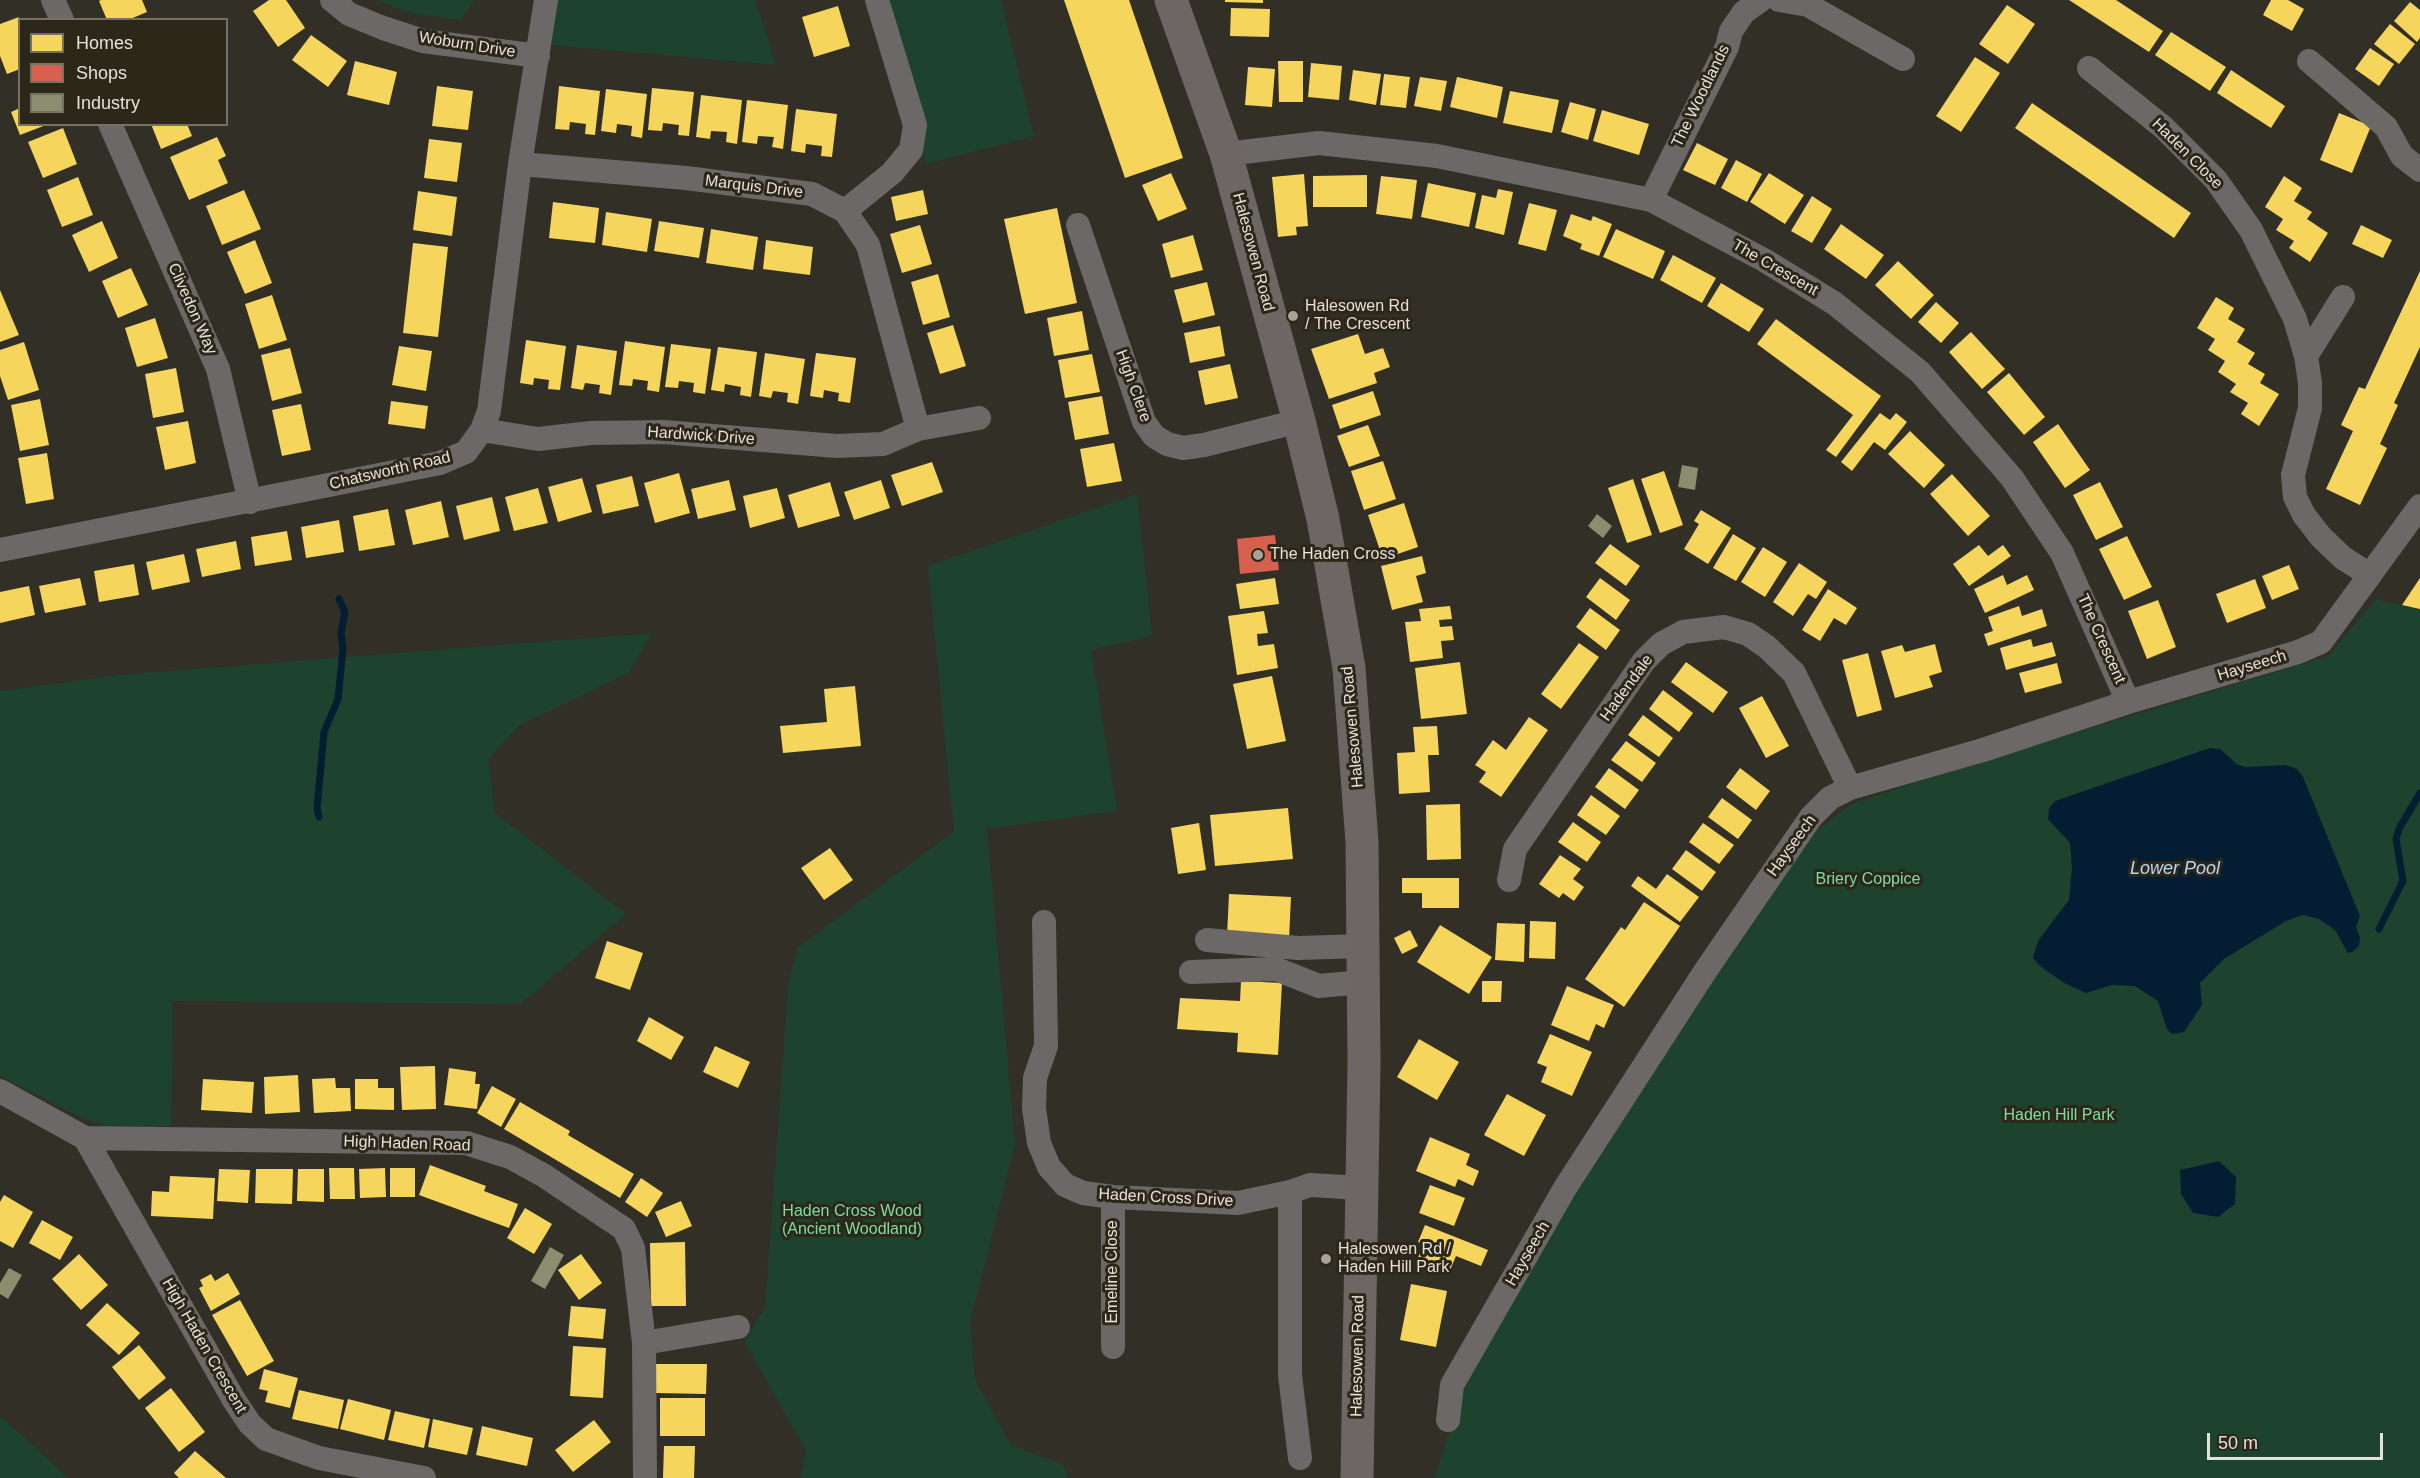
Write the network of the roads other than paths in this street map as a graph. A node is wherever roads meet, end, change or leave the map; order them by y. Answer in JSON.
{"nodes":[{"id":1,"x":53,"y":0,"type":"edge"},
{"id":2,"x":332,"y":0,"type":"edge"},
{"id":3,"x":546,"y":0,"type":"edge"},
{"id":4,"x":877,"y":0,"type":"edge"},
{"id":5,"x":1171,"y":0,"type":"edge"},
{"id":6,"x":1761,"y":0,"type":"edge"},
{"id":7,"x":1779,"y":0,"type":"edge"},
{"id":8,"x":61,"y":18,"type":"edge"},
{"id":9,"x":538,"y":56,"type":"junction"},
{"id":10,"x":1903,"y":59,"type":"dead end"},
{"id":11,"x":2309,"y":61,"type":"dead end"},
{"id":12,"x":2089,"y":68,"type":"dead end"},
{"id":13,"x":111,"y":126,"type":"edge"},
{"id":14,"x":1226,"y":154,"type":"junction"},
{"id":15,"x":520,"y":164,"type":"junction"},
{"id":16,"x":2420,"y":170,"type":"edge"},
{"id":17,"x":1651,"y":200,"type":"junction"},
{"id":18,"x":845,"y":211,"type":"junction"},
{"id":19,"x":1078,"y":225,"type":"dead end"},
{"id":20,"x":2343,"y":297,"type":"dead end"},
{"id":21,"x":2306,"y":356,"type":"junction"},
{"id":22,"x":979,"y":418,"type":"dead end"},
{"id":23,"x":1299,"y":421,"type":"junction"},
{"id":24,"x":918,"y":429,"type":"junction"},
{"id":25,"x":482,"y":430,"type":"junction"},
{"id":26,"x":250,"y":502,"type":"junction"},
{"id":27,"x":2420,"y":506,"type":"edge"},
{"id":28,"x":0,"y":550,"type":"edge"},
{"id":29,"x":2370,"y":575,"type":"junction"},
{"id":30,"x":2128,"y":702,"type":"junction"},
{"id":31,"x":1850,"y":788,"type":"junction"},
{"id":32,"x":1509,"y":880,"type":"dead end"},
{"id":33,"x":1044,"y":921,"type":"dead end"},
{"id":34,"x":1207,"y":940,"type":"dead end"},
{"id":35,"x":1363,"y":946,"type":"junction"},
{"id":36,"x":1191,"y":972,"type":"dead end"},
{"id":37,"x":1364,"y":982,"type":"junction"},
{"id":38,"x":0,"y":1090,"type":"edge"},
{"id":39,"x":85,"y":1138,"type":"junction"},
{"id":40,"x":1361,"y":1188,"type":"junction"},
{"id":41,"x":1290,"y":1192,"type":"junction"},
{"id":42,"x":1113,"y":1197,"type":"junction"},
{"id":43,"x":738,"y":1327,"type":"dead end"},
{"id":44,"x":644,"y":1343,"type":"junction"},
{"id":45,"x":1113,"y":1347,"type":"dead end"},
{"id":46,"x":1448,"y":1420,"type":"dead end"},
{"id":47,"x":1300,"y":1458,"type":"dead end"},
{"id":48,"x":424,"y":1478,"type":"edge"},
{"id":49,"x":645,"y":1478,"type":"edge"},
{"id":50,"x":1357,"y":1478,"type":"edge"}],
"edges":[{"from":1,"to":8,"type":"street"},
{"from":2,"to":9,"type":"street","name":"Woburn Drive"},
{"from":3,"to":9,"type":"street","name":"Chatsworth Road"},
{"from":4,"to":18,"type":"street"},
{"from":5,"to":14,"type":"main road","name":"Halesowen Road"},
{"from":6,"to":17,"type":"street","name":"The Woodlands"},
{"from":7,"to":10,"type":"street"},
{"from":9,"to":15,"type":"street","name":"Chatsworth Road"},
{"from":11,"to":16,"type":"street"},
{"from":12,"to":21,"type":"street","name":"Haden Close"},
{"from":13,"to":26,"type":"street","name":"Clivedon Way"},
{"from":14,"to":17,"type":"street","name":"The Crescent"},
{"from":14,"to":23,"type":"main road","name":"Halesowen Road"},
{"from":15,"to":18,"type":"street","name":"Marquis Drive"},
{"from":15,"to":25,"type":"street","name":"Chatsworth Road"},
{"from":17,"to":30,"type":"street","name":"The Crescent"},
{"from":18,"to":24,"type":"street"},
{"from":19,"to":23,"type":"street","name":"High Clere"},
{"from":20,"to":21,"type":"street"},
{"from":21,"to":29,"type":"street","name":"Haden Close"},
{"from":22,"to":24,"type":"street","name":"Hardwick Drive"},
{"from":23,"to":35,"type":"main road","name":"Halesowen Road"},
{"from":24,"to":25,"type":"street","name":"Hardwick Drive"},
{"from":25,"to":26,"type":"street","name":"Chatsworth Road"},
{"from":26,"to":28,"type":"street","name":"Chatsworth Road"},
{"from":27,"to":29,"type":"street","name":"Hayseech"},
{"from":29,"to":30,"type":"street","name":"Hayseech"},
{"from":30,"to":31,"type":"street","name":"Hayseech"},
{"from":31,"to":32,"type":"street","name":"Hadendale"},
{"from":31,"to":46,"type":"street","name":"Hayseech"},
{"from":33,"to":42,"type":"street","name":"Haden Cross Drive"},
{"from":34,"to":35,"type":"street"},
{"from":35,"to":37,"type":"main road","name":"Halesowen Road"},
{"from":36,"to":37,"type":"street"},
{"from":37,"to":40,"type":"main road","name":"Halesowen Road"},
{"from":38,"to":39,"type":"street","name":"High Haden Road"},
{"from":39,"to":44,"type":"street","name":"High Haden Road"},
{"from":39,"to":48,"type":"street","name":"High Haden Crescent"},
{"from":40,"to":41,"type":"street","name":"Haden Cross Drive"},
{"from":40,"to":50,"type":"main road","name":"Halesowen Road"},
{"from":41,"to":42,"type":"street","name":"Haden Cross Drive"},
{"from":41,"to":47,"type":"street"},
{"from":42,"to":45,"type":"street","name":"Emeline Close"},
{"from":43,"to":44,"type":"street"},
{"from":44,"to":49,"type":"street","name":"High Haden Road"}]}
